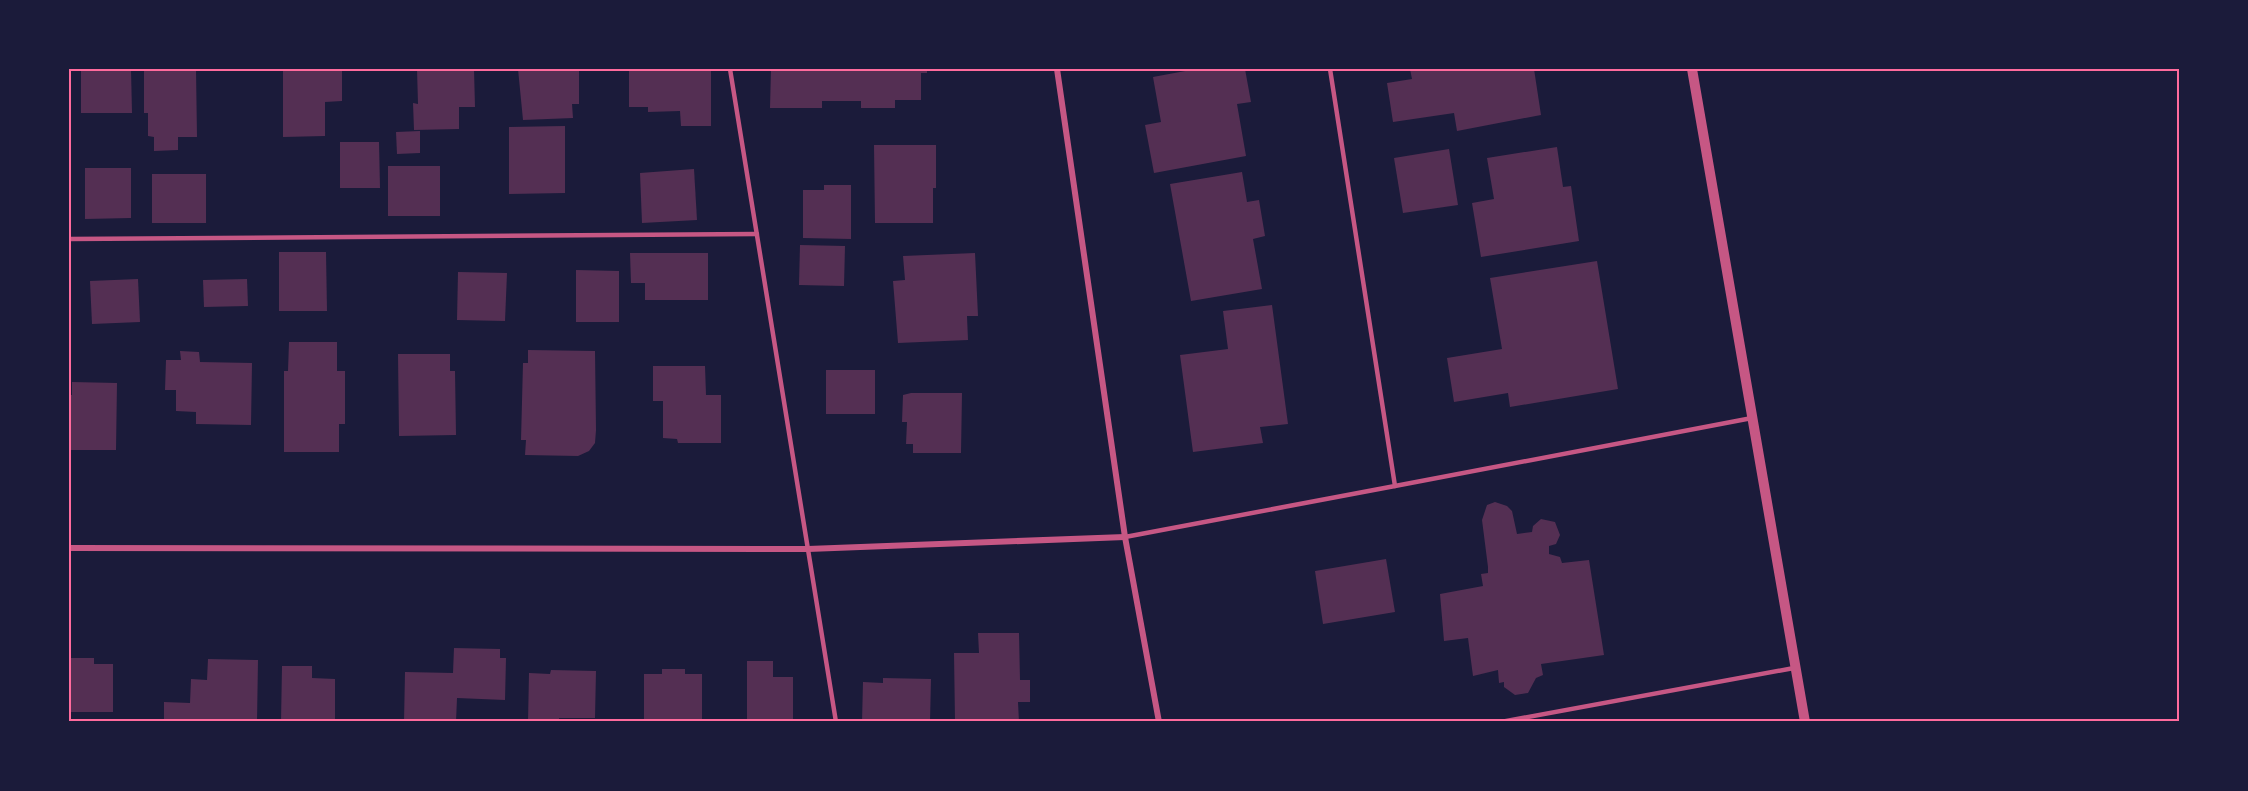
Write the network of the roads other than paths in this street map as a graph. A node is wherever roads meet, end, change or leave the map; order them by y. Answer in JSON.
{"nodes":[{"id":1,"x":730,"y":69,"type":"edge"},
{"id":2,"x":1057,"y":69,"type":"edge"},
{"id":3,"x":1330,"y":69,"type":"edge"},
{"id":4,"x":1692,"y":69,"type":"edge"},
{"id":5,"x":757,"y":234,"type":"junction"},
{"id":6,"x":69,"y":239,"type":"edge"},
{"id":7,"x":1754,"y":418,"type":"junction"},
{"id":8,"x":1395,"y":486,"type":"junction"},
{"id":9,"x":1125,"y":537,"type":"junction"},
{"id":10,"x":69,"y":548,"type":"edge"},
{"id":11,"x":808,"y":549,"type":"junction"},
{"id":12,"x":1797,"y":667,"type":"junction"},
{"id":13,"x":836,"y":722,"type":"edge"},
{"id":14,"x":1159,"y":722,"type":"edge"},
{"id":15,"x":1502,"y":722,"type":"edge"},
{"id":16,"x":1805,"y":722,"type":"edge"}],
"edges":[{"from":1,"to":5,"type":"lane"},
{"from":2,"to":9,"type":"street"},
{"from":3,"to":8,"type":"lane"},
{"from":4,"to":7,"type":"street"},
{"from":5,"to":6,"type":"lane"},
{"from":5,"to":11,"type":"lane"},
{"from":7,"to":8,"type":"lane"},
{"from":7,"to":12,"type":"street"},
{"from":8,"to":9,"type":"lane"},
{"from":9,"to":11,"type":"street"},
{"from":9,"to":14,"type":"street"},
{"from":10,"to":11,"type":"street"},
{"from":11,"to":13,"type":"lane"},
{"from":12,"to":15,"type":"lane"},
{"from":12,"to":16,"type":"street"}]}
